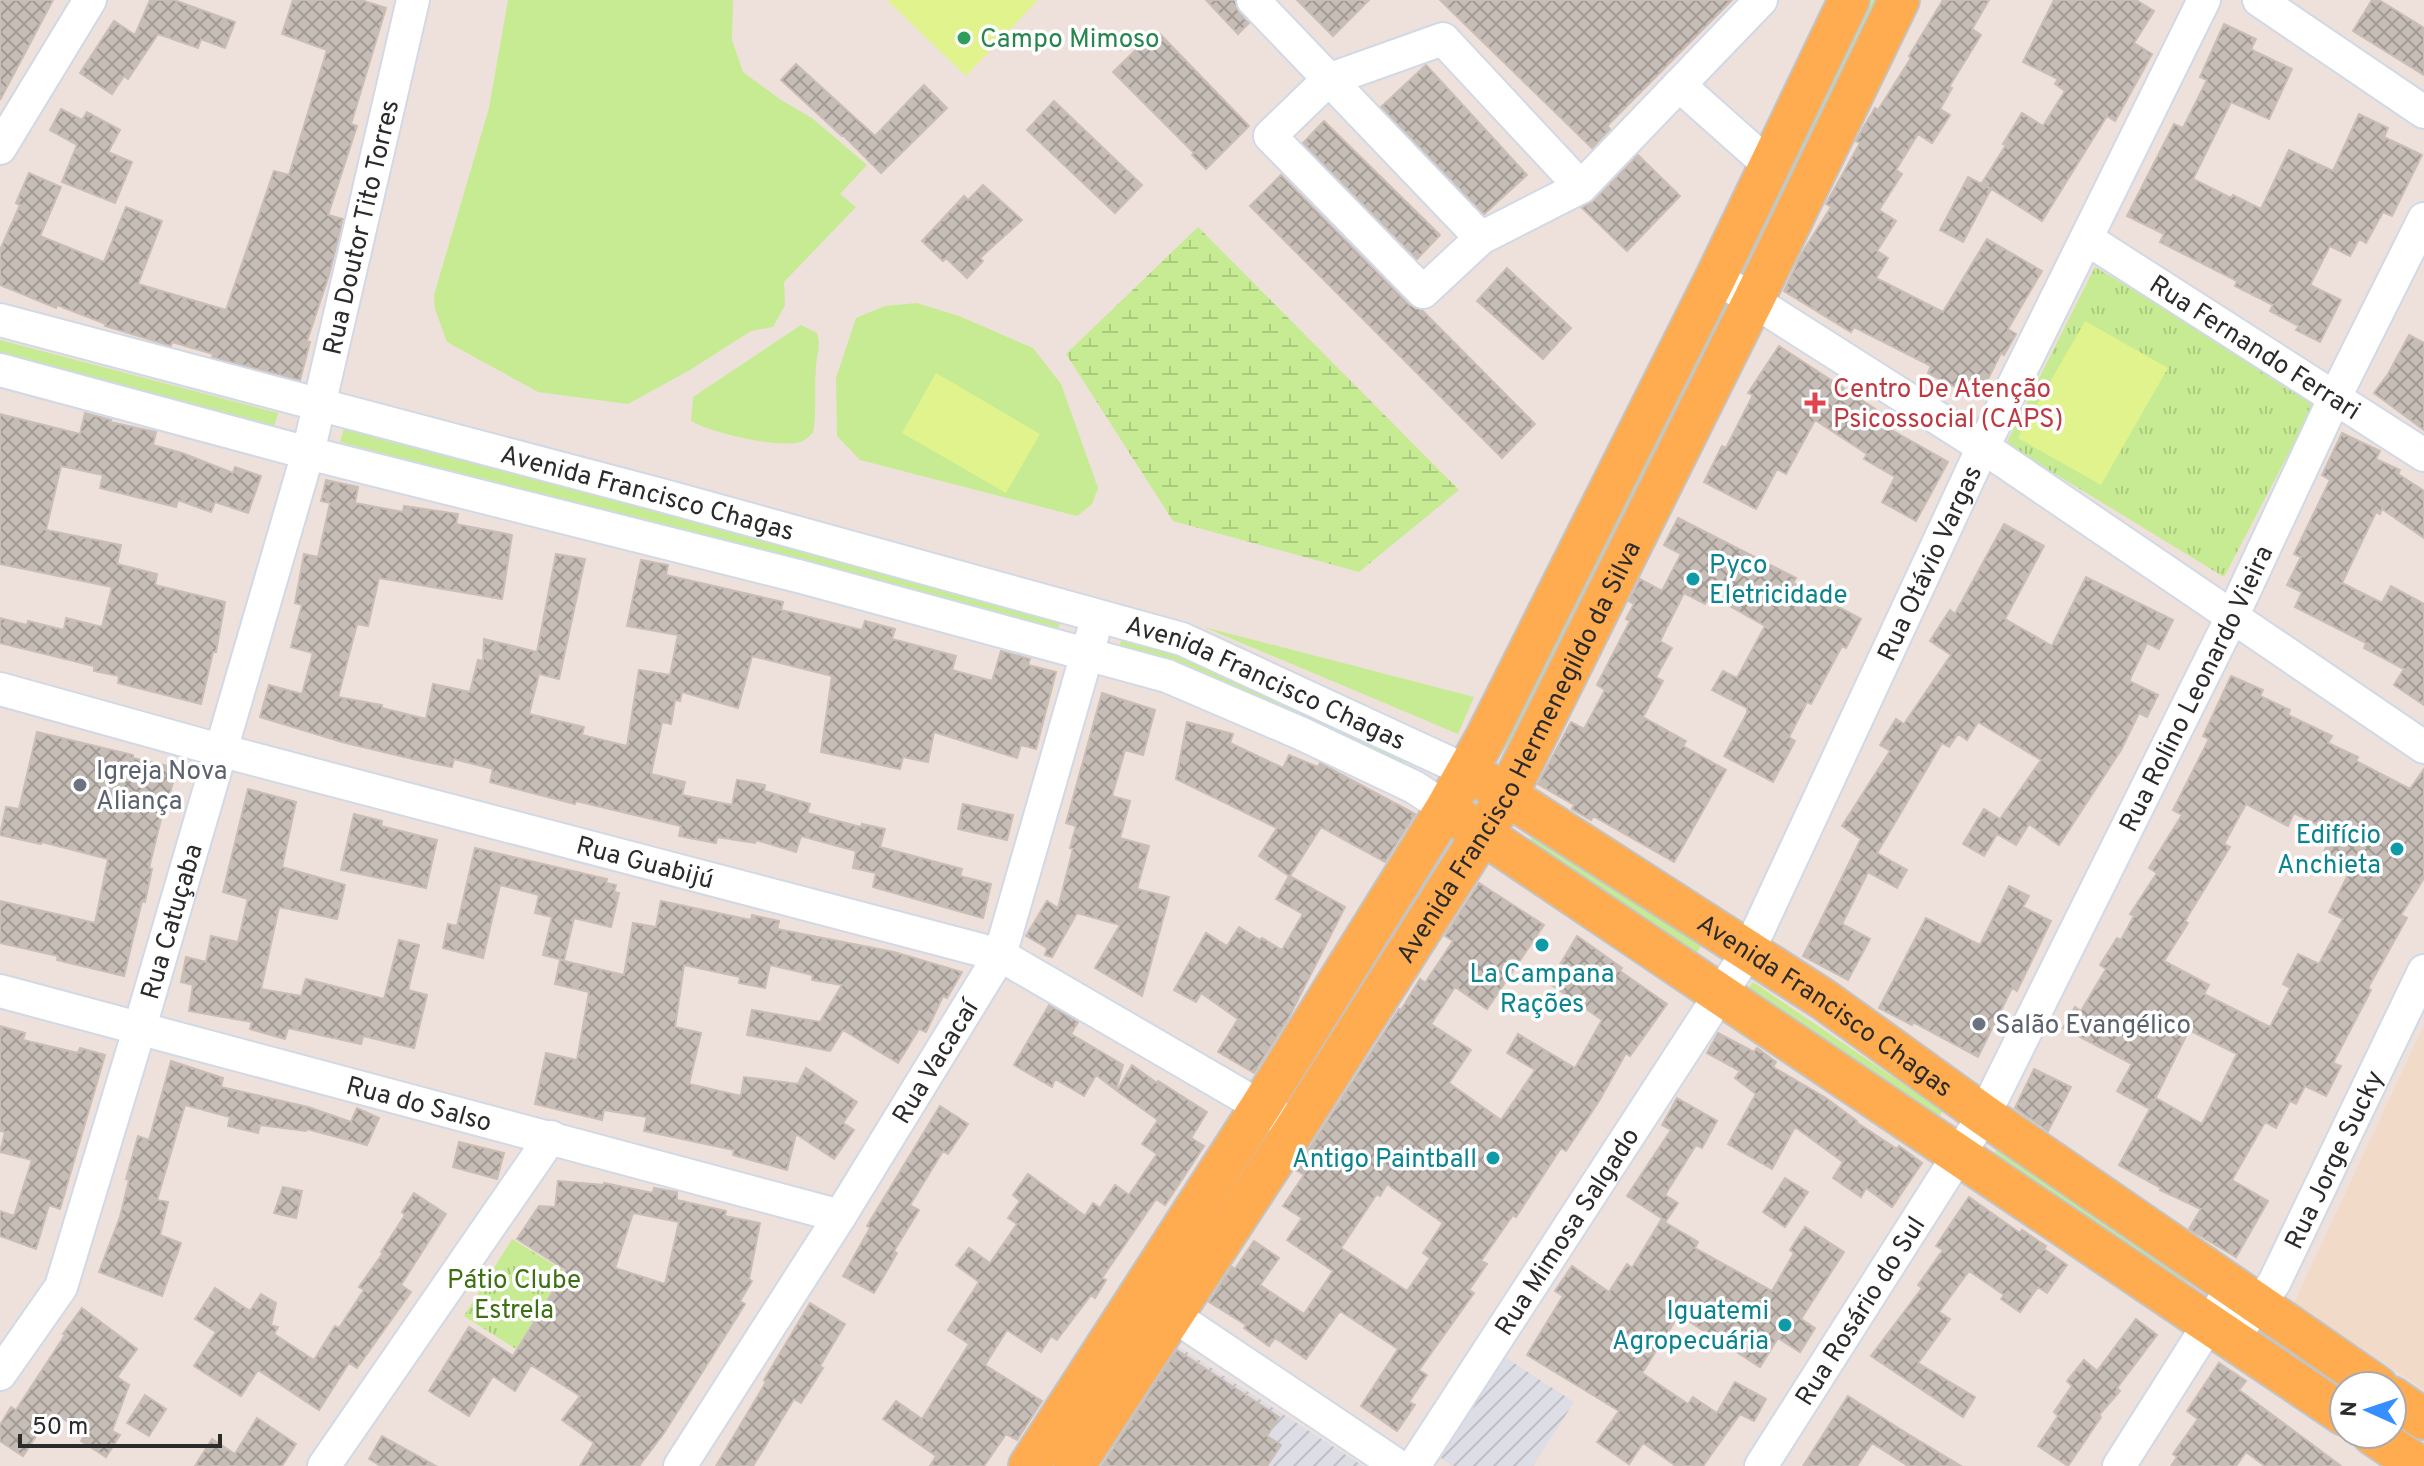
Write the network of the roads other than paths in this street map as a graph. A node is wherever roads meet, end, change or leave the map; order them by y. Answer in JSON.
{"nodes":[{"id":1,"x":90,"y":0,"type":"edge"},
{"id":2,"x":413,"y":0,"type":"edge"},
{"id":3,"x":1253,"y":0,"type":"edge"},
{"id":4,"x":1761,"y":0,"type":"edge"},
{"id":5,"x":1849,"y":0,"type":"edge"},
{"id":6,"x":1899,"y":0,"type":"edge"},
{"id":7,"x":2204,"y":0,"type":"edge"},
{"id":8,"x":2259,"y":0,"type":"edge"},
{"id":9,"x":1328,"y":80,"type":"junction"},
{"id":10,"x":1679,"y":85,"type":"junction"},
{"id":11,"x":2424,"y":112,"type":"edge"},
{"id":12,"x":0,"y":148,"type":"edge"},
{"id":13,"x":1769,"y":165,"type":"junction"},
{"id":14,"x":1581,"y":187,"type":"junction"},
{"id":15,"x":2424,"y":219,"type":"edge"},
{"id":16,"x":1481,"y":238,"type":"junction"},
{"id":17,"x":2087,"y":239,"type":"junction"},
{"id":18,"x":1716,"y":277,"type":"junction"},
{"id":19,"x":1753,"y":301,"type":"junction"},
{"id":20,"x":0,"y":320,"type":"edge"},
{"id":21,"x":0,"y":370,"type":"edge"},
{"id":22,"x":2335,"y":397,"type":"junction"},
{"id":23,"x":321,"y":404,"type":"junction"},
{"id":24,"x":1983,"y":447,"type":"junction"},
{"id":25,"x":308,"y":453,"type":"junction"},
{"id":26,"x":2424,"y":455,"type":"edge"},
{"id":27,"x":1098,"y":614,"type":"junction"},
{"id":28,"x":2232,"y":617,"type":"junction"},
{"id":29,"x":1087,"y":653,"type":"junction"},
{"id":30,"x":0,"y":689,"type":"edge"},
{"id":31,"x":2424,"y":747,"type":"edge"},
{"id":32,"x":223,"y":751,"type":"junction"},
{"id":33,"x":1467,"y":771,"type":"junction"},
{"id":34,"x":1507,"y":795,"type":"junction"},
{"id":35,"x":1446,"y":808,"type":"junction"},
{"id":36,"x":1484,"y":835,"type":"junction"},
{"id":37,"x":1749,"y":950,"type":"junction"},
{"id":38,"x":1000,"y":955,"type":"junction"},
{"id":39,"x":2424,"y":971,"type":"edge"},
{"id":40,"x":0,"y":991,"type":"edge"},
{"id":41,"x":1720,"y":996,"type":"junction"},
{"id":42,"x":140,"y":1027,"type":"junction"},
{"id":43,"x":1261,"y":1106,"type":"junction"},
{"id":44,"x":1984,"y":1115,"type":"junction"},
{"id":45,"x":1296,"y":1127,"type":"junction"},
{"id":46,"x":551,"y":1137,"type":"junction"},
{"id":47,"x":1959,"y":1154,"type":"junction"},
{"id":48,"x":840,"y":1216,"type":"junction"},
{"id":49,"x":2246,"y":1295,"type":"junction"},
{"id":50,"x":1156,"y":1304,"type":"junction"},
{"id":51,"x":2220,"y":1333,"type":"junction"},
{"id":52,"x":2354,"y":1370,"type":"edge"},
{"id":53,"x":0,"y":1374,"type":"edge"},
{"id":54,"x":2328,"y":1404,"type":"edge"},
{"id":55,"x":2396,"y":1450,"type":"edge"},
{"id":56,"x":324,"y":1466,"type":"edge"},
{"id":57,"x":680,"y":1466,"type":"edge"},
{"id":58,"x":1029,"y":1466,"type":"edge"},
{"id":59,"x":1074,"y":1466,"type":"edge"},
{"id":60,"x":1398,"y":1466,"type":"edge"},
{"id":61,"x":1414,"y":1466,"type":"edge"},
{"id":62,"x":1761,"y":1466,"type":"edge"},
{"id":63,"x":2119,"y":1466,"type":"edge"},
{"id":64,"x":2419,"y":1466,"type":"edge"}],
"edges":[{"from":1,"to":12,"type":"street"},
{"from":2,"to":23,"type":"street","name":"Rua Doutor Tito Torres"},
{"from":3,"to":9,"type":"street"},
{"from":4,"to":10,"type":"street"},
{"from":5,"to":13,"type":"main road","name":"Avenida Francisco Hermenegildo da Silva"},
{"from":6,"to":19,"type":"main road","name":"Avenida Francisco Hermenegildo da Silva"},
{"from":7,"to":17,"type":"street","name":"Rua Otávio Vargas"},
{"from":8,"to":11,"type":"street"},
{"from":9,"to":14,"type":"street"},
{"from":9,"to":16,"type":"street"},
{"from":9,"to":16,"type":"street"},
{"from":10,"to":13,"type":"street"},
{"from":10,"to":14,"type":"street"},
{"from":13,"to":18,"type":"main road","name":"Avenida Francisco Hermenegildo da Silva"},
{"from":14,"to":16,"type":"street"},
{"from":15,"to":22,"type":"street","name":"Rua Rolino Leonardo Vieira"},
{"from":17,"to":22,"type":"street","name":"Rua Fernando Ferrari"},
{"from":17,"to":24,"type":"street","name":"Rua Otávio Vargas"},
{"from":18,"to":19,"type":"street"},
{"from":18,"to":33,"type":"main road","name":"Avenida Francisco Hermenegildo da Silva"},
{"from":19,"to":24,"type":"street"},
{"from":19,"to":34,"type":"main road","name":"Avenida Francisco Hermenegildo da Silva"},
{"from":20,"to":23,"type":"street","name":"Avenida Francisco Chagas"},
{"from":21,"to":25,"type":"street","name":"Avenida Francisco Chagas"},
{"from":22,"to":26,"type":"street","name":"Rua Fernando Ferrari"},
{"from":22,"to":28,"type":"street","name":"Rua Rolino Leonardo Vieira"},
{"from":23,"to":25,"type":"street","name":"Rua Doutor Tito Torres"},
{"from":23,"to":27,"type":"street","name":"Avenida Francisco Chagas"},
{"from":24,"to":28,"type":"street"},
{"from":24,"to":37,"type":"street","name":"Rua Otávio Vargas"},
{"from":25,"to":29,"type":"street","name":"Avenida Francisco Chagas"},
{"from":25,"to":32,"type":"street","name":"Rua Catuçaba"},
{"from":27,"to":29,"type":"street","name":"Rua Vacacaí"},
{"from":27,"to":33,"type":"street","name":"Avenida Francisco Chagas"},
{"from":28,"to":31,"type":"street"},
{"from":28,"to":44,"type":"street","name":"Rua Rolino Leonardo Vieira"},
{"from":29,"to":35,"type":"street","name":"Avenida Francisco Chagas"},
{"from":29,"to":38,"type":"street","name":"Rua Vacacaí"},
{"from":30,"to":32,"type":"street","name":"Rua Guabijú"},
{"from":32,"to":38,"type":"street","name":"Rua Guabijú"},
{"from":32,"to":42,"type":"street","name":"Rua Catuçaba"},
{"from":33,"to":34,"type":"main road","name":"Avenida Francisco Chagas"},
{"from":33,"to":35,"type":"main road","name":"Avenida Francisco Hermenegildo da Silva"},
{"from":34,"to":36,"type":"main road","name":"Avenida Francisco Hermenegildo da Silva"},
{"from":34,"to":37,"type":"main road","name":"Avenida Francisco Chagas"},
{"from":35,"to":36,"type":"main road","name":"Avenida Francisco Chagas"},
{"from":35,"to":43,"type":"main road","name":"Avenida Francisco Hermenegildo da Silva"},
{"from":36,"to":41,"type":"main road","name":"Avenida Francisco Chagas"},
{"from":36,"to":45,"type":"main road","name":"Avenida Francisco Hermenegildo da Silva"},
{"from":37,"to":41,"type":"street","name":"Rua Otávio Vargas"},
{"from":37,"to":44,"type":"main road","name":"Avenida Francisco Chagas"},
{"from":38,"to":43,"type":"street","name":"Rua Guabijú"},
{"from":38,"to":48,"type":"street","name":"Rua Vacacaí"},
{"from":39,"to":49,"type":"street","name":"Rua Jorge Sucky"},
{"from":40,"to":42,"type":"street","name":"Rua do Salso"},
{"from":41,"to":47,"type":"main road","name":"Avenida Francisco Chagas"},
{"from":41,"to":61,"type":"street","name":"Rua Mimosa Salgado"},
{"from":42,"to":46,"type":"street","name":"Rua do Salso"},
{"from":42,"to":53,"type":"street","name":"Rua Catuçaba"},
{"from":43,"to":45,"type":"street","name":"Rua Guabijú"},
{"from":43,"to":50,"type":"main road","name":"Avenida Francisco Hermenegildo da Silva"},
{"from":44,"to":47,"type":"street","name":"Rua Rolino Leonardo Vieira"},
{"from":44,"to":49,"type":"main road","name":"Avenida Francisco Chagas"},
{"from":45,"to":50,"type":"main road","name":"Avenida Francisco Hermenegildo da Silva"},
{"from":46,"to":48,"type":"street","name":"Rua do Salso"},
{"from":46,"to":56,"type":"street"},
{"from":47,"to":51,"type":"main road","name":"Avenida Francisco Chagas"},
{"from":47,"to":62,"type":"street","name":"Rua Rosário do Sul"},
{"from":48,"to":57,"type":"street","name":"Rua Vacacaí"},
{"from":49,"to":51,"type":"street","name":"Rua Jorge Sucky"},
{"from":49,"to":52,"type":"main road","name":"Avenida Francisco Chagas"},
{"from":50,"to":58,"type":"main road","name":"Avenida Francisco Hermenegildo da Silva"},
{"from":50,"to":59,"type":"main road","name":"Avenida Francisco Hermenegildo da Silva"},
{"from":50,"to":60,"type":"street"},
{"from":51,"to":54,"type":"main road","name":"Avenida Francisco Chagas"},
{"from":51,"to":63,"type":"street","name":"Rua Jorge Sucky"},
{"from":55,"to":64,"type":"main road"}]}
